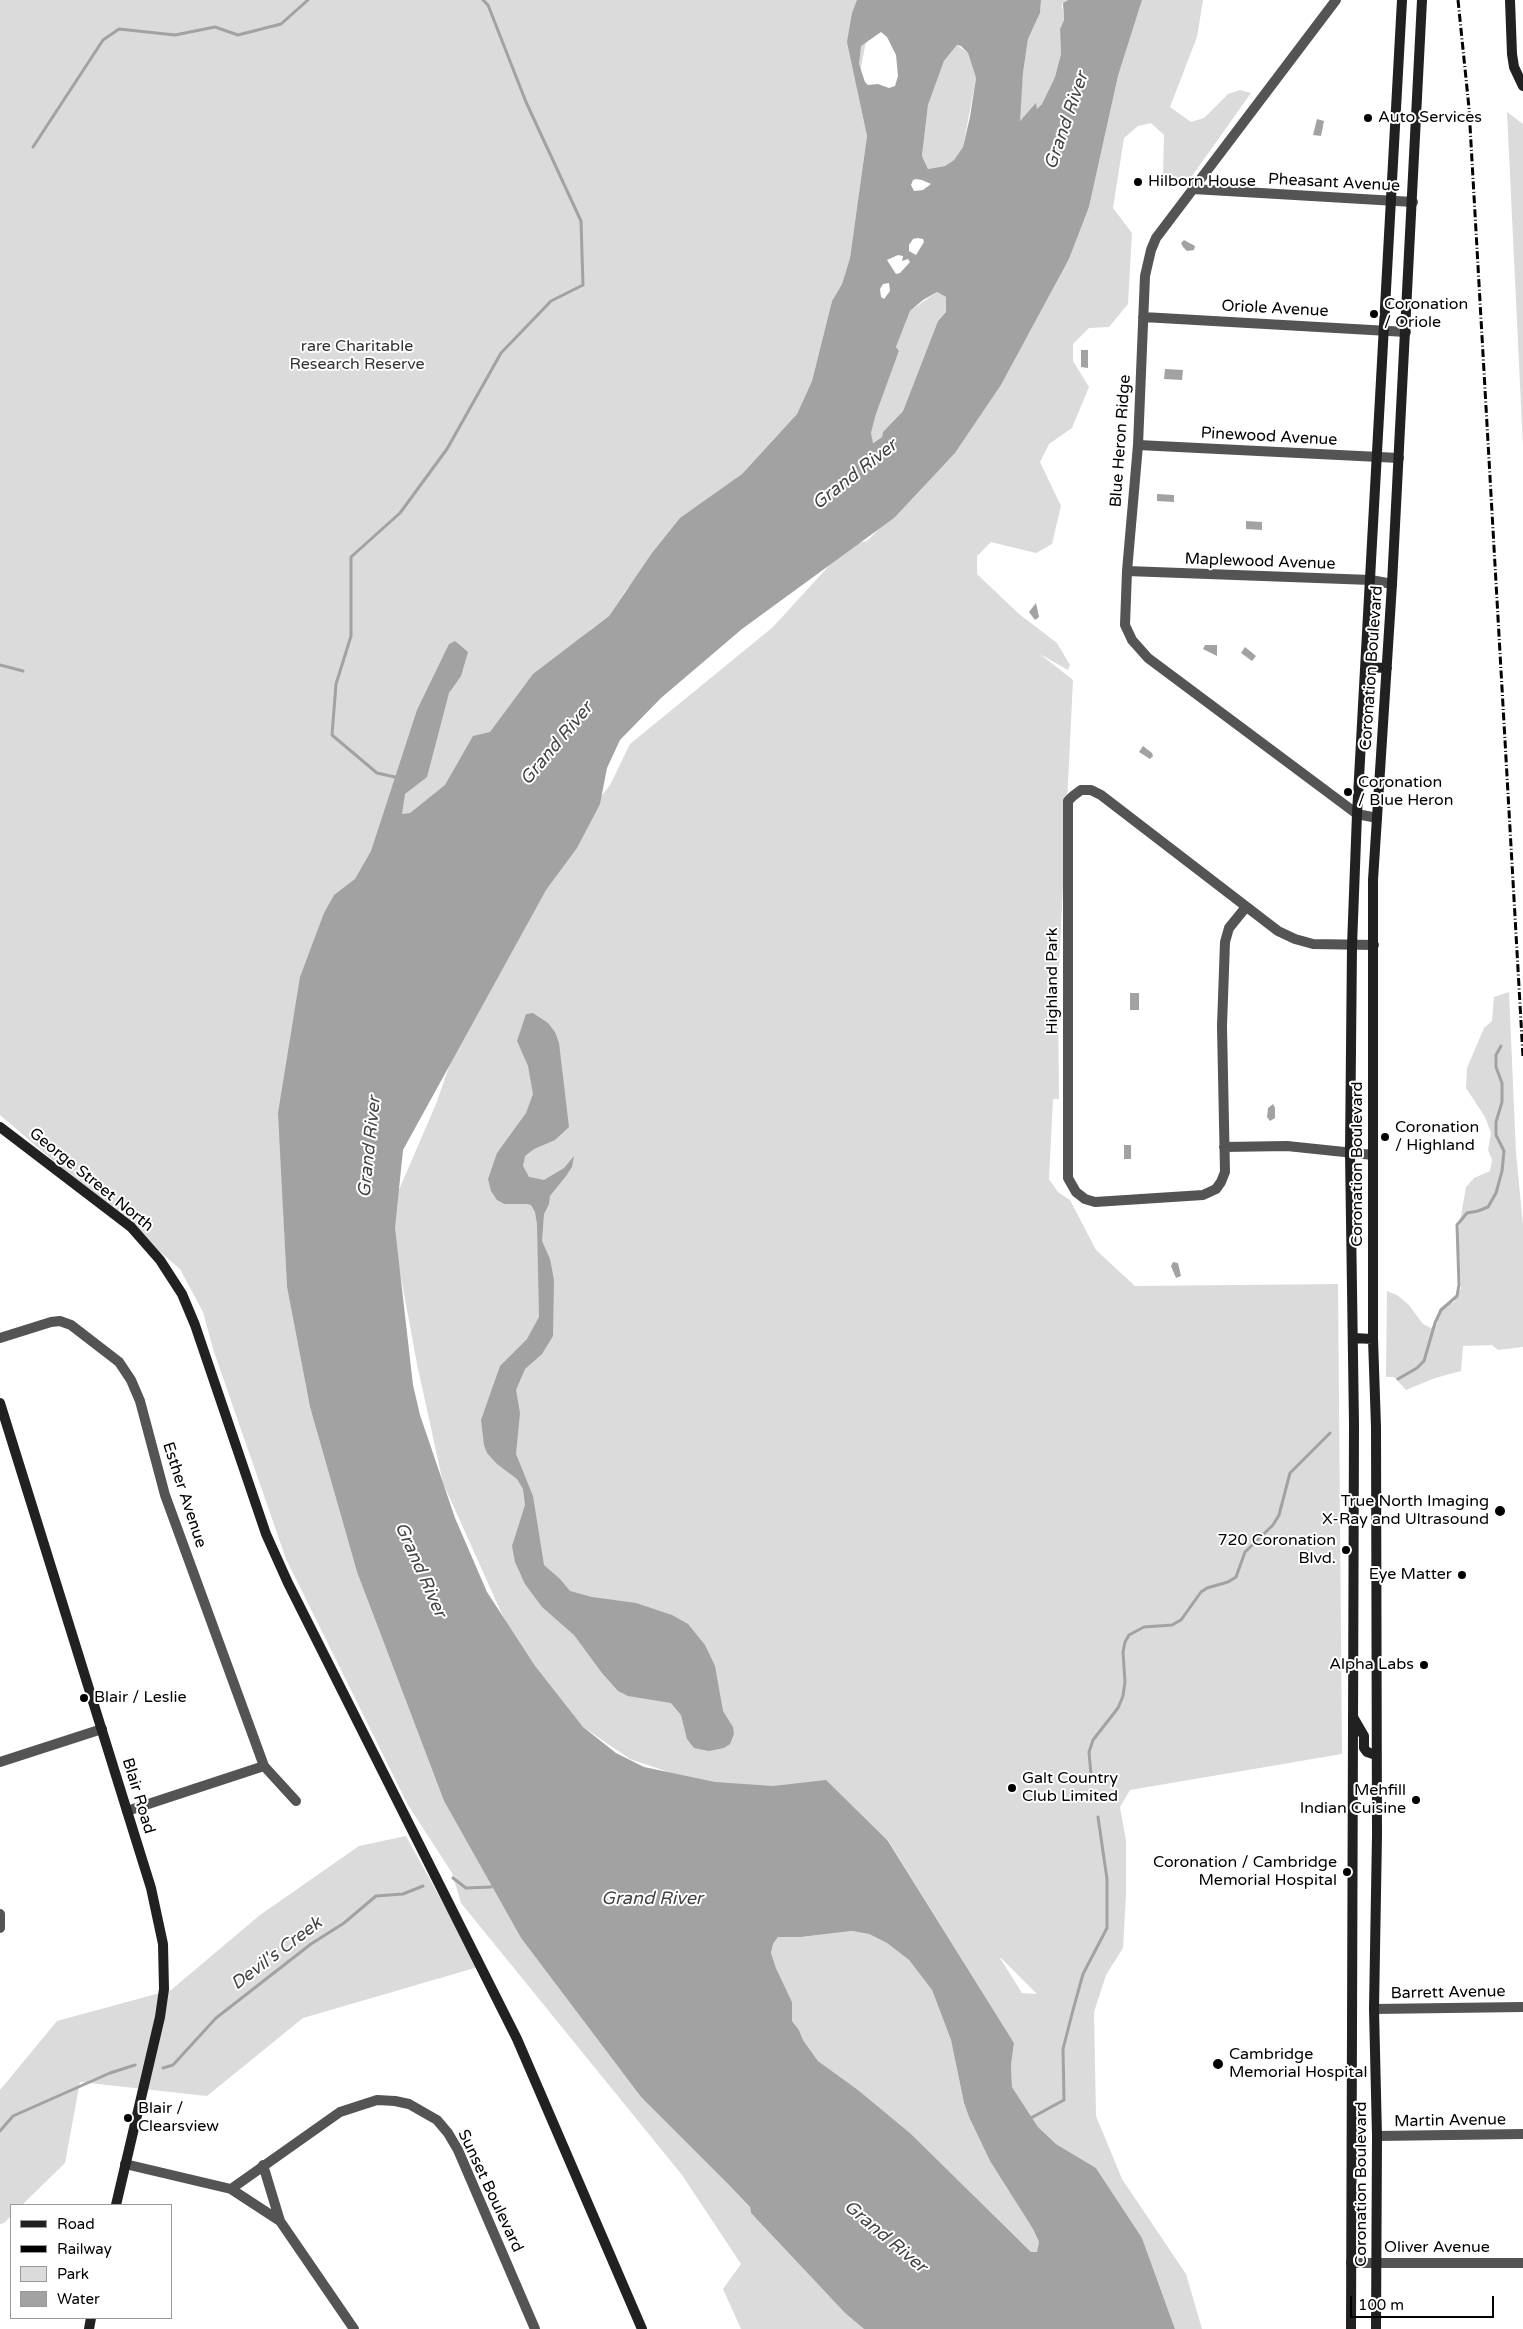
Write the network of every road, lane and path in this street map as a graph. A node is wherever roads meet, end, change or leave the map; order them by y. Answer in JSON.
{"nodes":[{"id":1,"x":1336,"y":0,"type":"edge"},
{"id":2,"x":1402,"y":0,"type":"edge"},
{"id":3,"x":1422,"y":0,"type":"edge"},
{"id":4,"x":1510,"y":0,"type":"edge"},
{"id":5,"x":1400,"y":51,"type":"junction"},
{"id":6,"x":1419,"y":51,"type":"junction"},
{"id":7,"x":1523,"y":86,"type":"edge"},
{"id":8,"x":1193,"y":189,"type":"junction"},
{"id":9,"x":1391,"y":202,"type":"junction"},
{"id":10,"x":1413,"y":202,"type":"junction"},
{"id":11,"x":1143,"y":317,"type":"junction"},
{"id":12,"x":1384,"y":329,"type":"junction"},
{"id":13,"x":1406,"y":332,"type":"junction"},
{"id":14,"x":1138,"y":445,"type":"junction"},
{"id":15,"x":1377,"y":457,"type":"junction"},
{"id":16,"x":1399,"y":458,"type":"junction"},
{"id":17,"x":1127,"y":571,"type":"junction"},
{"id":18,"x":1371,"y":580,"type":"junction"},
{"id":19,"x":1392,"y":584,"type":"junction"},
{"id":20,"x":1366,"y":667,"type":"junction"},
{"id":21,"x":1387,"y":668,"type":"junction"},
{"id":22,"x":1358,"y":814,"type":"junction"},
{"id":23,"x":1377,"y":818,"type":"junction"},
{"id":24,"x":1246,"y":907,"type":"junction"},
{"id":25,"x":1374,"y":945,"type":"junction"},
{"id":26,"x":1352,"y":946,"type":"junction"},
{"id":27,"x":0,"y":1127,"type":"edge"},
{"id":28,"x":1224,"y":1147,"type":"junction"},
{"id":29,"x":1350,"y":1153,"type":"junction"},
{"id":30,"x":1373,"y":1155,"type":"junction"},
{"id":31,"x":0,"y":1338,"type":"edge"},
{"id":32,"x":1352,"y":1338,"type":"junction"},
{"id":33,"x":1374,"y":1339,"type":"junction"},
{"id":34,"x":0,"y":1403,"type":"edge"},
{"id":35,"x":1353,"y":1716,"type":"junction"},
{"id":36,"x":102,"y":1729,"type":"junction"},
{"id":37,"x":1376,"y":1755,"type":"junction"},
{"id":38,"x":0,"y":1762,"type":"edge"},
{"id":39,"x":264,"y":1766,"type":"junction"},
{"id":40,"x":296,"y":1801,"type":"dead end"},
{"id":41,"x":127,"y":1811,"type":"junction"},
{"id":42,"x":0,"y":1914,"type":"edge"},
{"id":43,"x":0,"y":1928,"type":"edge"},
{"id":44,"x":1523,"y":2007,"type":"edge"},
{"id":45,"x":1374,"y":2009,"type":"junction"},
{"id":46,"x":1523,"y":2134,"type":"edge"},
{"id":47,"x":1377,"y":2136,"type":"junction"},
{"id":48,"x":125,"y":2164,"type":"junction"},
{"id":49,"x":263,"y":2165,"type":"junction"},
{"id":50,"x":231,"y":2189,"type":"junction"},
{"id":51,"x":116,"y":2204,"type":"edge"},
{"id":52,"x":280,"y":2220,"type":"junction"},
{"id":53,"x":1351,"y":2263,"type":"junction"},
{"id":54,"x":1377,"y":2263,"type":"junction"},
{"id":55,"x":1523,"y":2263,"type":"edge"},
{"id":56,"x":354,"y":2329,"type":"edge"},
{"id":57,"x":535,"y":2329,"type":"edge"},
{"id":58,"x":642,"y":2329,"type":"edge"},
{"id":59,"x":1351,"y":2329,"type":"edge"},
{"id":60,"x":1376,"y":2329,"type":"edge"}],
"edges":[{"from":1,"to":8,"type":"street","name":"Blue Heron Ridge"},
{"from":2,"to":5,"type":"main road","name":"Coronation Boulevard"},
{"from":3,"to":6,"type":"main road","name":"Coronation Boulevard"},
{"from":4,"to":7,"type":"main road"},
{"from":5,"to":6,"type":"main road"},
{"from":5,"to":9,"type":"main road","name":"Coronation Boulevard"},
{"from":6,"to":10,"type":"main road","name":"Coronation Boulevard"},
{"from":8,"to":9,"type":"street","name":"Pheasant Avenue"},
{"from":8,"to":11,"type":"street","name":"Blue Heron Ridge"},
{"from":9,"to":10,"type":"street","name":"Pheasant Avenue"},
{"from":9,"to":12,"type":"main road","name":"Coronation Boulevard"},
{"from":10,"to":13,"type":"main road","name":"Coronation Boulevard"},
{"from":11,"to":12,"type":"street","name":"Oriole Avenue"},
{"from":11,"to":14,"type":"street","name":"Blue Heron Ridge"},
{"from":12,"to":13,"type":"street","name":"Oriole Avenue"},
{"from":12,"to":15,"type":"main road","name":"Coronation Boulevard"},
{"from":13,"to":16,"type":"main road","name":"Coronation Boulevard"},
{"from":14,"to":15,"type":"street","name":"Pinewood Avenue"},
{"from":14,"to":17,"type":"street","name":"Blue Heron Ridge"},
{"from":15,"to":16,"type":"street","name":"Pinewood Avenue"},
{"from":15,"to":18,"type":"main road","name":"Coronation Boulevard"},
{"from":16,"to":19,"type":"main road","name":"Coronation Boulevard"},
{"from":17,"to":18,"type":"street","name":"Maplewood Avenue"},
{"from":17,"to":22,"type":"street","name":"Blue Heron Ridge"},
{"from":18,"to":19,"type":"street","name":"Maplewood Avenue"},
{"from":18,"to":20,"type":"main road","name":"Coronation Boulevard"},
{"from":19,"to":21,"type":"main road","name":"Coronation Boulevard"},
{"from":20,"to":21,"type":"main road"},
{"from":20,"to":22,"type":"main road","name":"Coronation Boulevard"},
{"from":21,"to":23,"type":"main road","name":"Coronation Boulevard"},
{"from":22,"to":23,"type":"street","name":"Blue Heron Ridge"},
{"from":22,"to":26,"type":"main road","name":"Coronation Boulevard"},
{"from":23,"to":25,"type":"main road","name":"Coronation Boulevard"},
{"from":24,"to":26,"type":"street","name":"Highland Park"},
{"from":24,"to":28,"type":"street","name":"Highland Park"},
{"from":24,"to":28,"type":"street","name":"Highland Park"},
{"from":25,"to":26,"type":"street","name":"Highland Park"},
{"from":25,"to":30,"type":"main road","name":"Coronation Boulevard"},
{"from":26,"to":29,"type":"main road","name":"Coronation Boulevard"},
{"from":27,"to":58,"type":"main road","name":"George Street North"},
{"from":28,"to":29,"type":"street"},
{"from":29,"to":30,"type":"street"},
{"from":29,"to":32,"type":"main road","name":"Coronation Boulevard"},
{"from":30,"to":33,"type":"main road","name":"Coronation Boulevard"},
{"from":31,"to":39,"type":"street","name":"Esther Avenue"},
{"from":32,"to":33,"type":"main road"},
{"from":32,"to":35,"type":"main road","name":"Coronation Boulevard"},
{"from":33,"to":37,"type":"main road","name":"Coronation Boulevard"},
{"from":34,"to":36,"type":"main road","name":"Blair Road"},
{"from":35,"to":37,"type":"main road"},
{"from":35,"to":53,"type":"main road","name":"Coronation Boulevard"},
{"from":36,"to":38,"type":"street"},
{"from":36,"to":41,"type":"main road","name":"Blair Road"},
{"from":37,"to":45,"type":"main road","name":"Coronation Boulevard"},
{"from":39,"to":40,"type":"street","name":"Esther Avenue"},
{"from":39,"to":41,"type":"street"},
{"from":41,"to":48,"type":"main road","name":"Blair Road"},
{"from":42,"to":43,"type":"street"},
{"from":44,"to":45,"type":"street","name":"Barrett Avenue"},
{"from":45,"to":47,"type":"main road","name":"Coronation Boulevard"},
{"from":46,"to":47,"type":"street","name":"Martin Avenue"},
{"from":47,"to":54,"type":"main road","name":"Coronation Boulevard"},
{"from":48,"to":50,"type":"street"},
{"from":48,"to":51,"type":"main road","name":"Blair Road"},
{"from":49,"to":50,"type":"street","name":"Sunset Boulevard"},
{"from":49,"to":52,"type":"street"},
{"from":49,"to":57,"type":"street","name":"Sunset Boulevard"},
{"from":50,"to":52,"type":"street"},
{"from":52,"to":56,"type":"street"},
{"from":53,"to":54,"type":"street","name":"Oliver Avenue"},
{"from":53,"to":59,"type":"main road","name":"Coronation Boulevard"},
{"from":54,"to":55,"type":"street","name":"Oliver Avenue"},
{"from":54,"to":60,"type":"main road","name":"Coronation Boulevard"}]}
